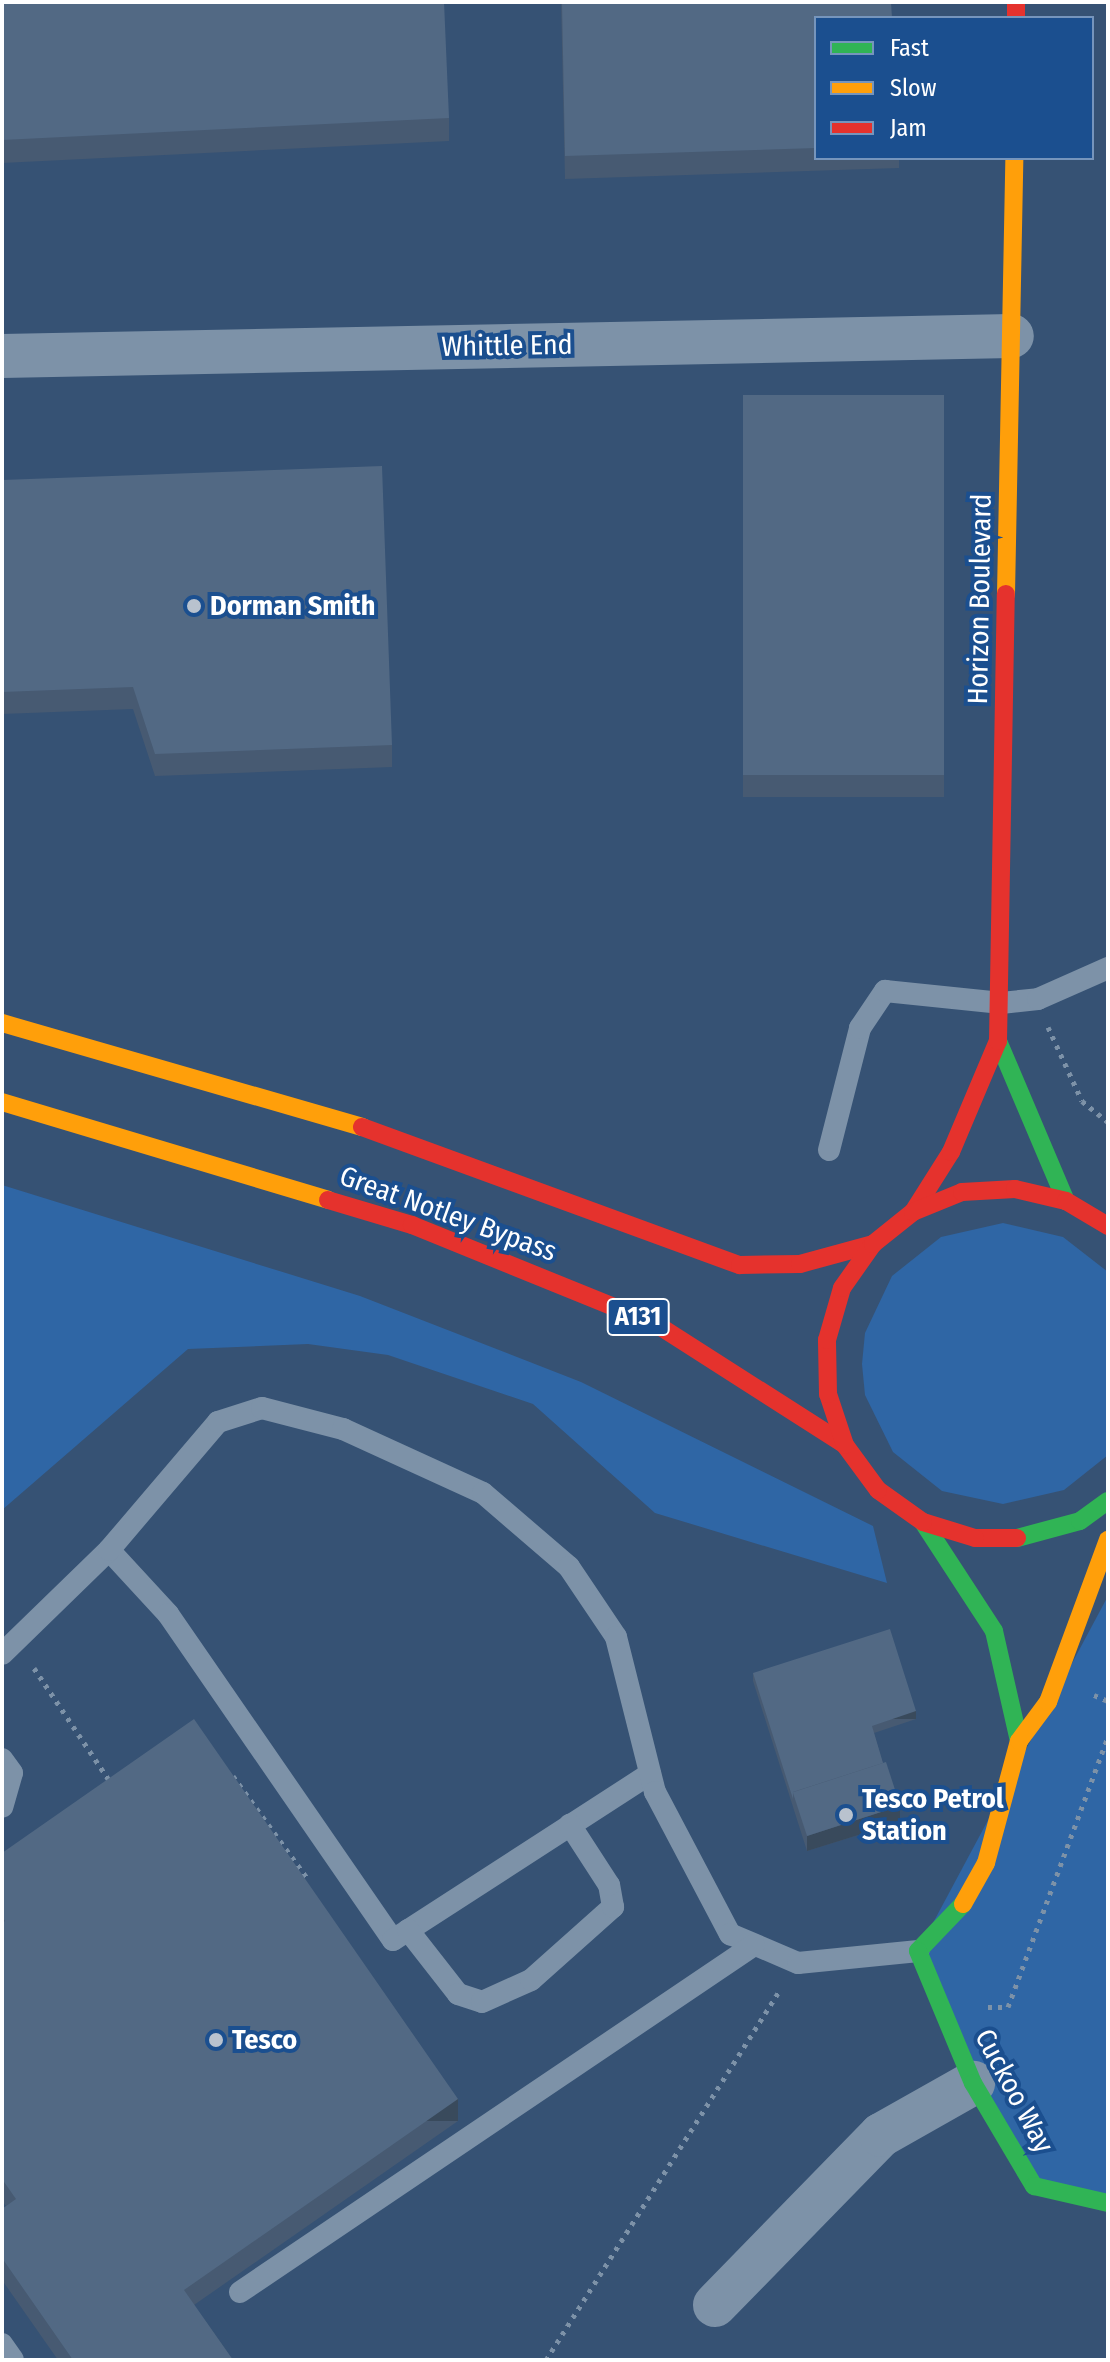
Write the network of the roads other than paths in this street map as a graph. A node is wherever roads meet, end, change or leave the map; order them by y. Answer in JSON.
{"nodes":[{"id":1,"x":1014,"y":160,"type":"edge"},
{"id":2,"x":1012,"y":336,"type":"junction"},
{"id":3,"x":2,"y":356,"type":"edge"},
{"id":4,"x":1108,"y":968,"type":"edge"},
{"id":5,"x":1001,"y":1003,"type":"junction"},
{"id":6,"x":2,"y":1023,"type":"edge"},
{"id":7,"x":998,"y":1041,"type":"junction"},
{"id":8,"x":2,"y":1102,"type":"edge"},
{"id":9,"x":829,"y":1150,"type":"dead end"},
{"id":10,"x":1073,"y":1203,"type":"junction"},
{"id":11,"x":1108,"y":1211,"type":"edge"},
{"id":12,"x":913,"y":1212,"type":"junction"},
{"id":13,"x":1108,"y":1226,"type":"edge"},
{"id":14,"x":873,"y":1244,"type":"junction"},
{"id":15,"x":845,"y":1445,"type":"junction"},
{"id":16,"x":1108,"y":1501,"type":"edge"},
{"id":17,"x":923,"y":1522,"type":"junction"},
{"id":18,"x":1108,"y":1540,"type":"edge"},
{"id":19,"x":109,"y":1550,"type":"junction"},
{"id":20,"x":9,"y":1648,"type":"edge"},
{"id":21,"x":1019,"y":1741,"type":"junction"},
{"id":22,"x":2,"y":1759,"type":"edge"},
{"id":23,"x":650,"y":1774,"type":"junction"},
{"id":24,"x":2,"y":1807,"type":"edge"},
{"id":25,"x":570,"y":1825,"type":"junction"},
{"id":26,"x":408,"y":1930,"type":"junction"},
{"id":27,"x":754,"y":1945,"type":"junction"},
{"id":28,"x":918,"y":1951,"type":"junction"},
{"id":29,"x":973,"y":2083,"type":"junction"},
{"id":30,"x":1108,"y":2203,"type":"edge"},
{"id":31,"x":240,"y":2292,"type":"dead end"},
{"id":32,"x":715,"y":2305,"type":"dead end"},
{"id":33,"x":2,"y":2344,"type":"edge"},
{"id":34,"x":13,"y":2360,"type":"edge"}],
"edges":[{"from":1,"to":2,"type":"main road","name":"Horizon Boulevard"},
{"from":2,"to":3,"type":"street","name":"Whittle End"},
{"from":2,"to":5,"type":"main road","name":"Horizon Boulevard"},
{"from":4,"to":5,"type":"lane"},
{"from":5,"to":7,"type":"main road","name":"Horizon Boulevard"},
{"from":5,"to":9,"type":"lane"},
{"from":6,"to":14,"type":"main road","name":"Great Notley Bypass"},
{"from":7,"to":10,"type":"main road","name":"Horizon Boulevard"},
{"from":7,"to":12,"type":"main road","name":"Horizon Boulevard"},
{"from":8,"to":15,"type":"main road","name":"Great Notley Bypass","number":"A131"},
{"from":10,"to":11,"type":"main road"},
{"from":10,"to":12,"type":"main road"},
{"from":10,"to":13,"type":"main road"},
{"from":12,"to":14,"type":"main road"},
{"from":14,"to":15,"type":"main road"},
{"from":15,"to":17,"type":"main road"},
{"from":16,"to":17,"type":"main road"},
{"from":17,"to":21,"type":"main road"},
{"from":18,"to":21,"type":"main road"},
{"from":19,"to":20,"type":"lane"},
{"from":19,"to":23,"type":"lane"},
{"from":19,"to":26,"type":"lane"},
{"from":21,"to":28,"type":"main road"},
{"from":22,"to":24,"type":"lane"},
{"from":23,"to":25,"type":"lane"},
{"from":23,"to":27,"type":"lane"},
{"from":25,"to":26,"type":"lane"},
{"from":25,"to":26,"type":"lane"},
{"from":27,"to":28,"type":"lane"},
{"from":27,"to":31,"type":"lane"},
{"from":28,"to":29,"type":"main road","name":"Cuckoo Way"},
{"from":29,"to":30,"type":"main road","name":"Cuckoo Way"},
{"from":29,"to":32,"type":"street"},
{"from":33,"to":34,"type":"lane"}]}
